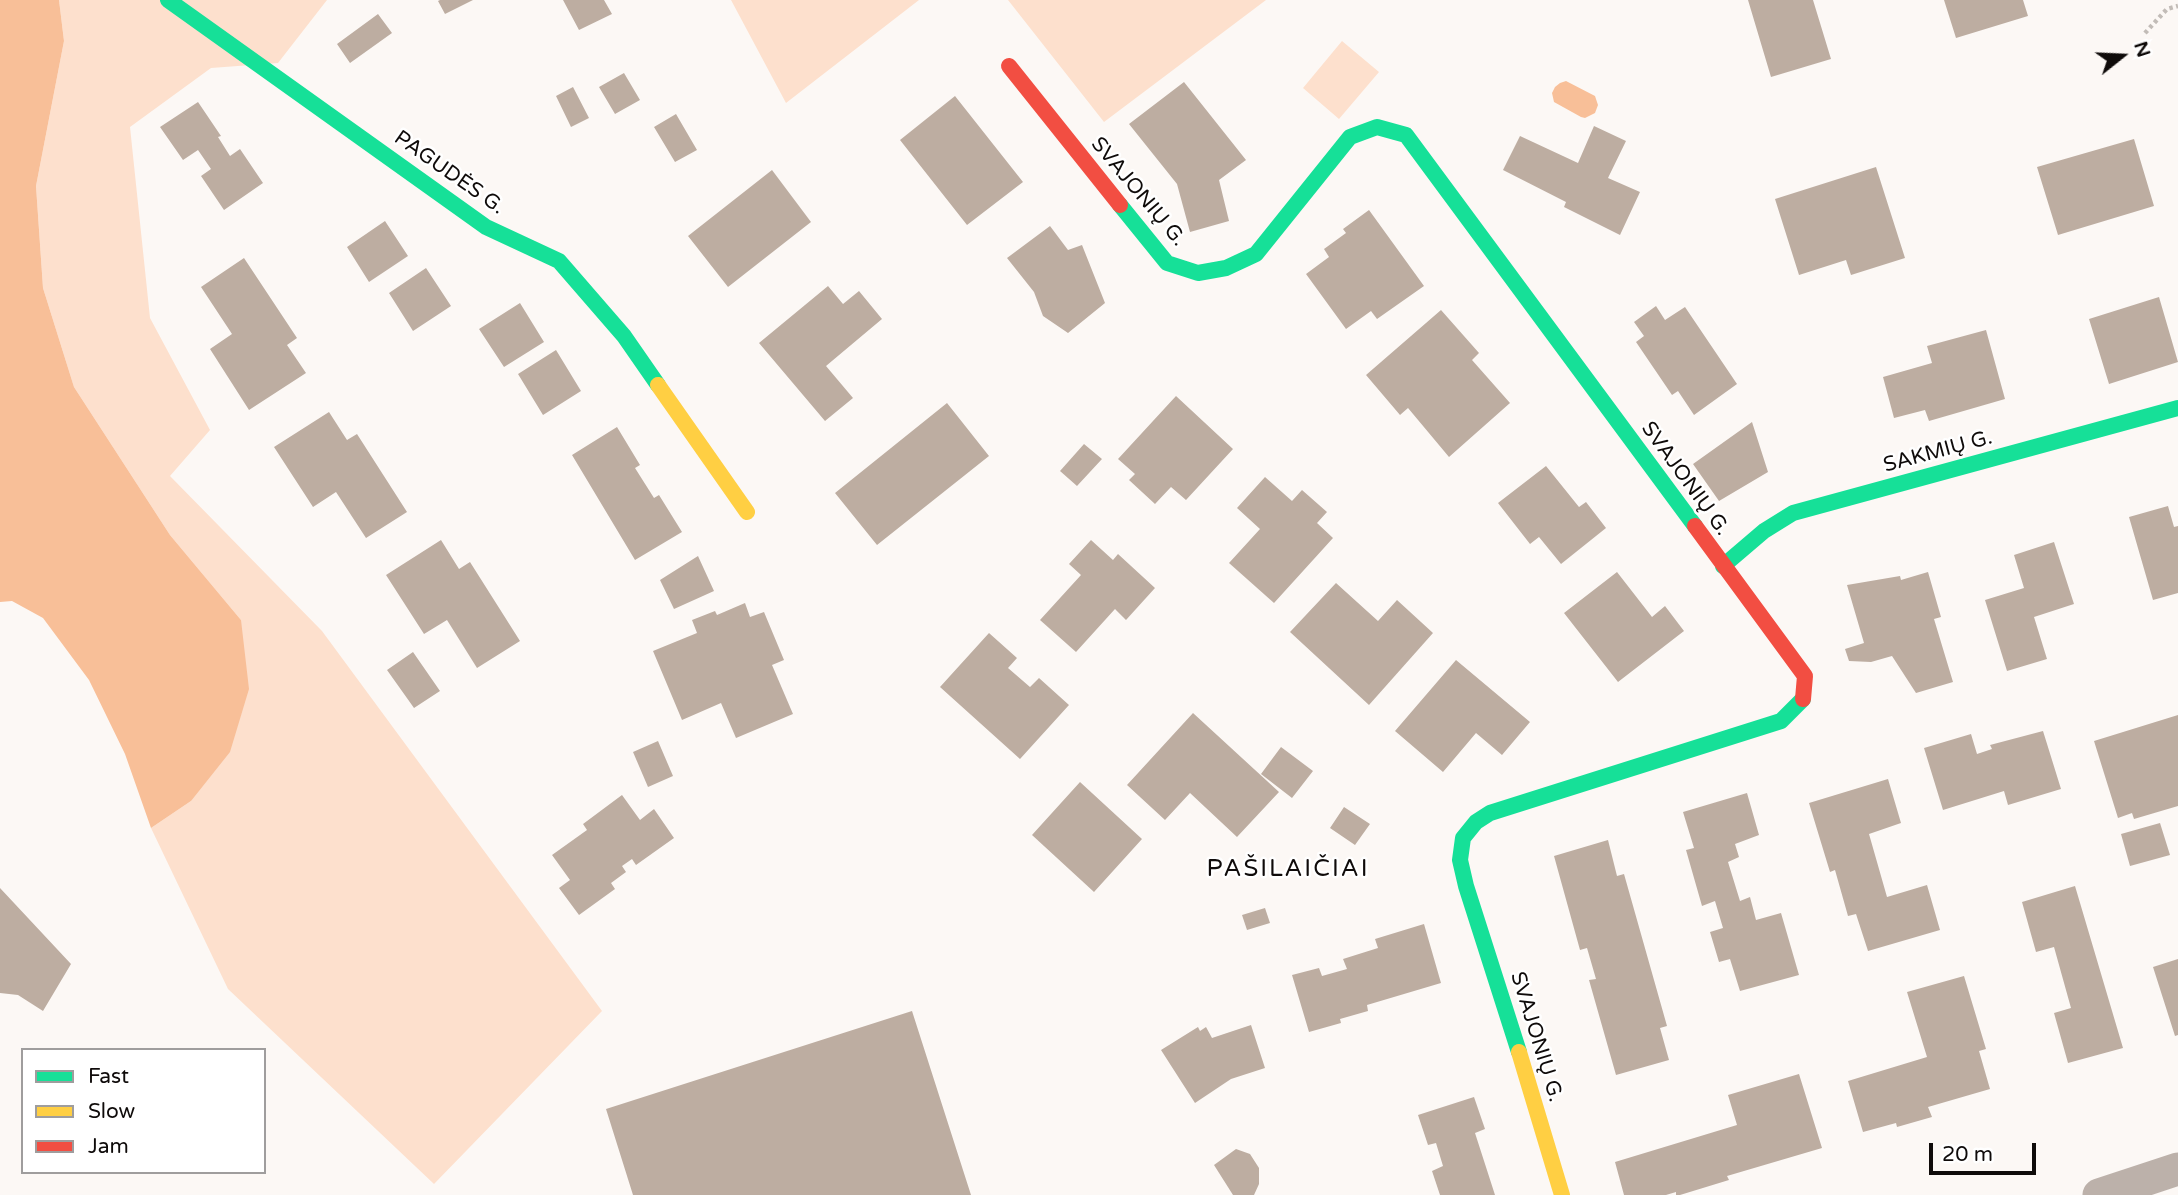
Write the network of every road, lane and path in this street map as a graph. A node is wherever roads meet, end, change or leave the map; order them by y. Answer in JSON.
{"nodes":[{"id":1,"x":168,"y":0,"type":"edge"},
{"id":2,"x":2178,"y":6,"type":"edge"},
{"id":3,"x":2145,"y":33,"type":"dead end"},
{"id":4,"x":1009,"y":66,"type":"dead end"},
{"id":5,"x":2178,"y":408,"type":"edge"},
{"id":6,"x":747,"y":512,"type":"dead end"},
{"id":7,"x":1723,"y":566,"type":"junction"},
{"id":8,"x":2178,"y":1169,"type":"edge"},
{"id":9,"x":1562,"y":1195,"type":"edge"},
{"id":10,"x":2099,"y":1195,"type":"edge"}],
"edges":[{"from":1,"to":6,"type":"street","name":"PAGUDĖS G."},
{"from":2,"to":3,"type":"path"},
{"from":4,"to":7,"type":"street","name":"SVAJONIŲ G."},
{"from":5,"to":7,"type":"street","name":"SAKMIŲ G."},
{"from":7,"to":9,"type":"street","name":"SVAJONIŲ G."},
{"from":8,"to":10,"type":"street"}]}
